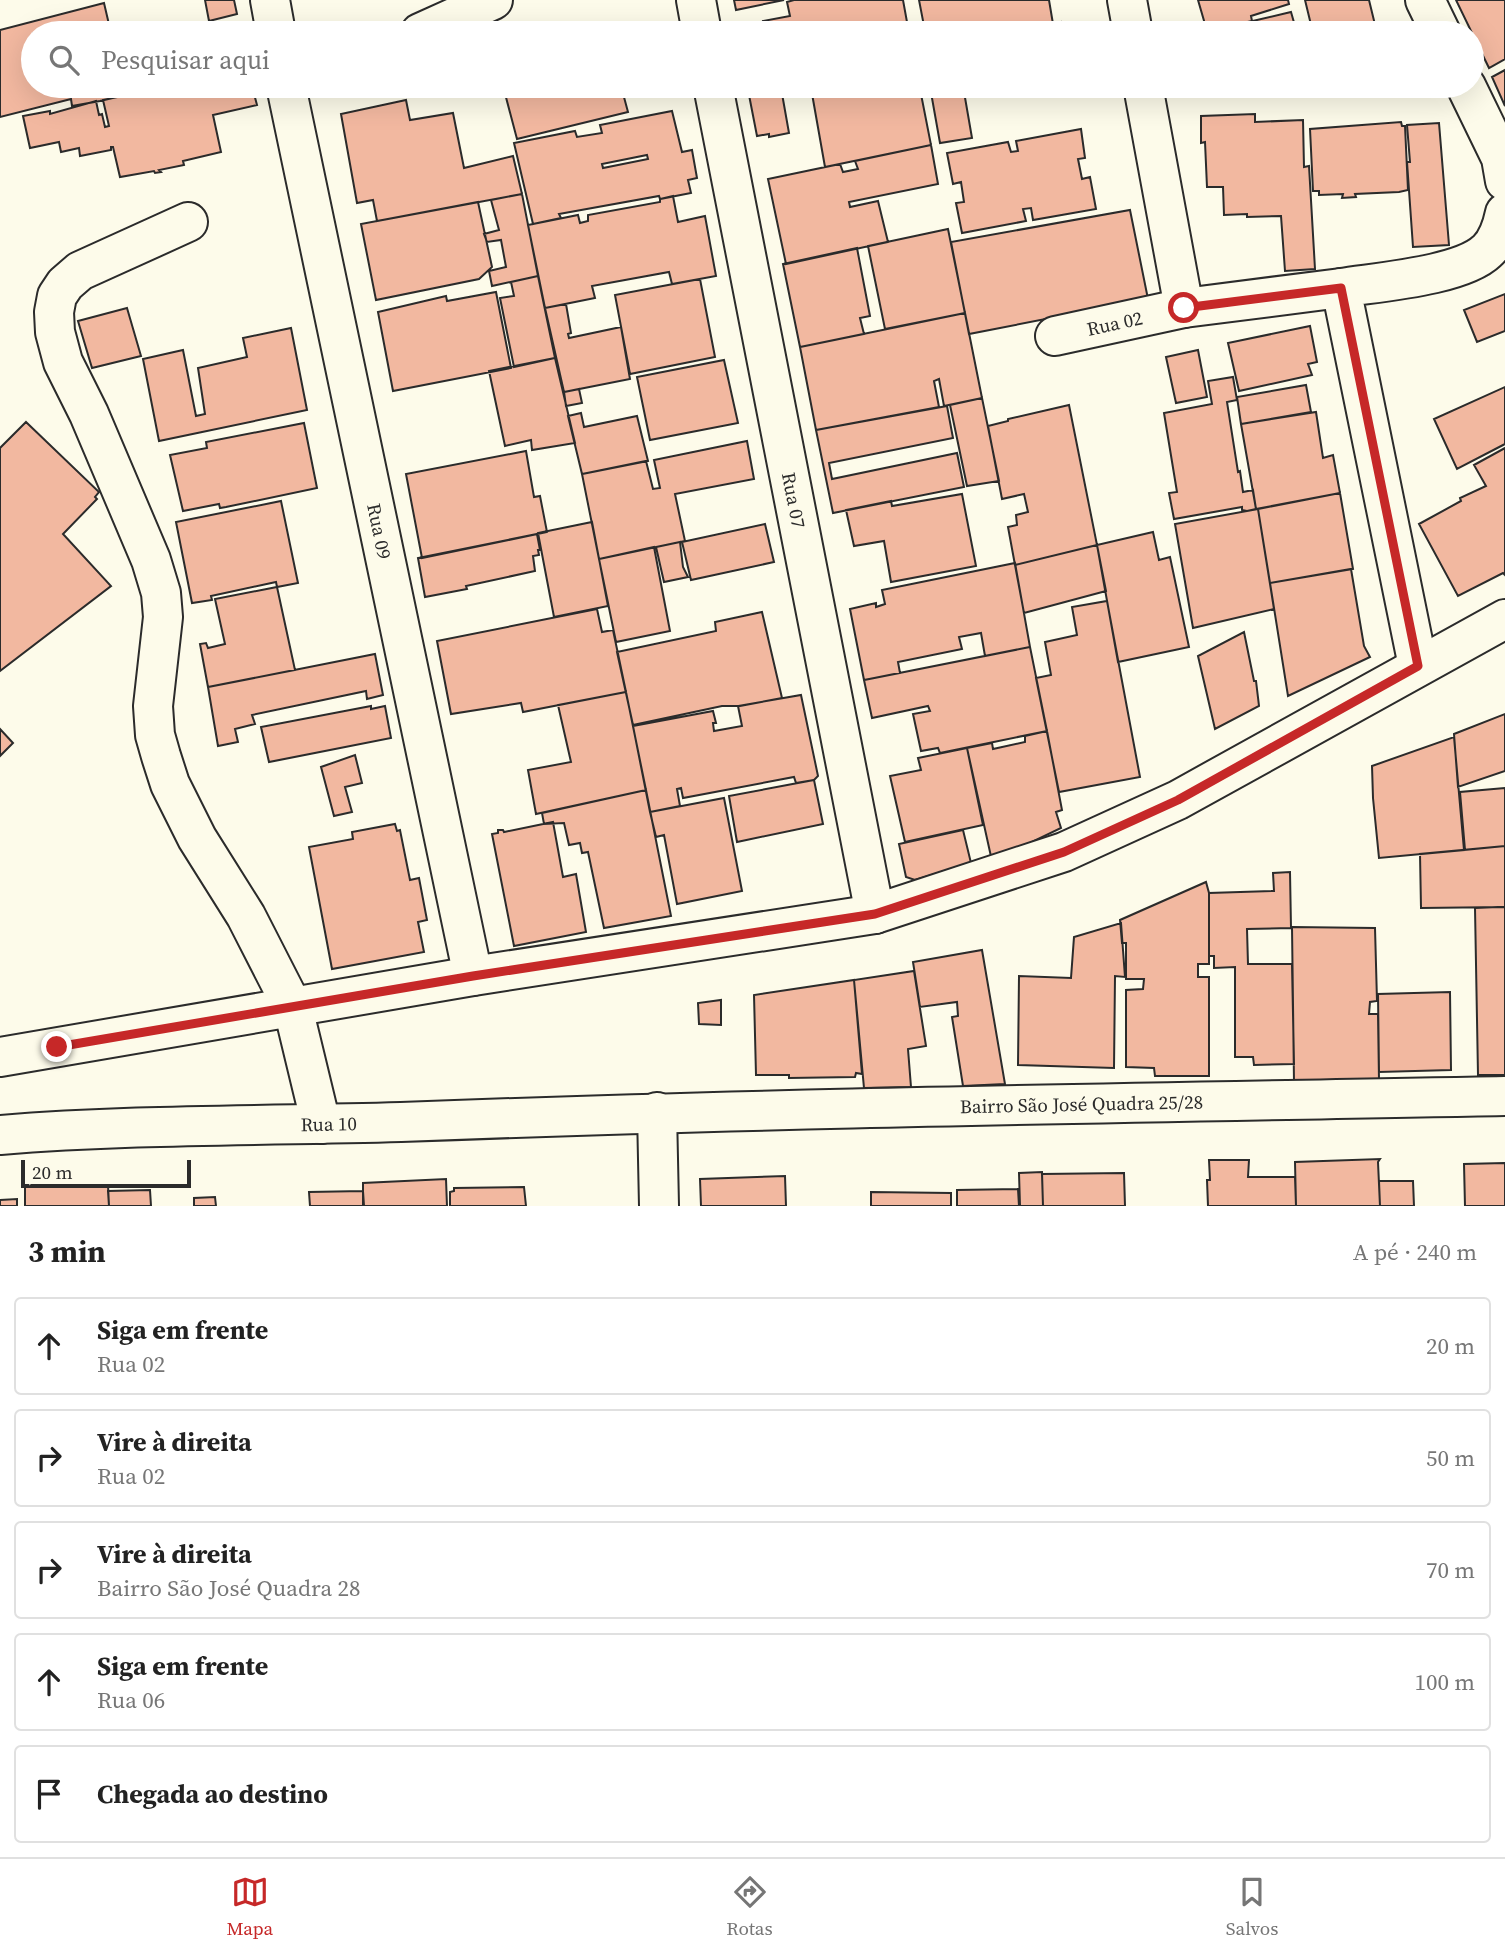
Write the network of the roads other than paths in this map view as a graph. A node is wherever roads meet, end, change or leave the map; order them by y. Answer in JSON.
{"nodes":[{"id":1,"x":270,"y":0,"type":"edge"},
{"id":2,"x":493,"y":0,"type":"edge"},
{"id":3,"x":696,"y":0,"type":"edge"},
{"id":4,"x":1127,"y":0,"type":"edge"},
{"id":5,"x":1425,"y":0,"type":"edge"},
{"id":6,"x":274,"y":21,"type":"edge"},
{"id":7,"x":447,"y":21,"type":"edge"},
{"id":8,"x":700,"y":21,"type":"edge"},
{"id":9,"x":1131,"y":21,"type":"edge"},
{"id":10,"x":1435,"y":21,"type":"edge"},
{"id":11,"x":295,"y":98,"type":"edge"},
{"id":12,"x":715,"y":98,"type":"edge"},
{"id":13,"x":1145,"y":98,"type":"edge"},
{"id":14,"x":1472,"y":98,"type":"edge"},
{"id":15,"x":1505,"y":181,"type":"edge"},
{"id":16,"x":1505,"y":213,"type":"edge"},
{"id":17,"x":188,"y":222,"type":"dead end"},
{"id":18,"x":1341,"y":288,"type":"junction"},
{"id":19,"x":1184,"y":308,"type":"junction"},
{"id":20,"x":1055,"y":336,"type":"dead end"},
{"id":21,"x":1505,"y":619,"type":"edge"},
{"id":22,"x":1418,"y":666,"type":"junction"},
{"id":23,"x":875,"y":914,"type":"junction"},
{"id":24,"x":473,"y":976,"type":"junction"},
{"id":25,"x":293,"y":1008,"type":"junction"},
{"id":26,"x":0,"y":1058,"type":"edge"},
{"id":27,"x":1505,"y":1096,"type":"edge"},
{"id":28,"x":657,"y":1112,"type":"junction"},
{"id":29,"x":321,"y":1124,"type":"junction"},
{"id":30,"x":0,"y":1135,"type":"edge"},
{"id":31,"x":659,"y":1206,"type":"edge"}],
"edges":[{"from":1,"to":6,"type":"street"},
{"from":2,"to":7,"type":"street"},
{"from":3,"to":8,"type":"street"},
{"from":4,"to":9,"type":"street"},
{"from":5,"to":10,"type":"street"},
{"from":11,"to":24,"type":"street","name":"Rua 09"},
{"from":12,"to":23,"type":"street","name":"Rua 07"},
{"from":13,"to":19,"type":"street"},
{"from":14,"to":15,"type":"street"},
{"from":16,"to":18,"type":"street","name":"Rua 02"},
{"from":17,"to":25,"type":"street"},
{"from":18,"to":19,"type":"street","name":"Rua 02"},
{"from":18,"to":22,"type":"street"},
{"from":19,"to":20,"type":"street","name":"Rua 02"},
{"from":21,"to":22,"type":"street"},
{"from":22,"to":23,"type":"street"},
{"from":23,"to":24,"type":"street"},
{"from":24,"to":25,"type":"street"},
{"from":25,"to":26,"type":"street"},
{"from":25,"to":29,"type":"street"},
{"from":27,"to":28,"type":"street","name":"Bairro São José Quadra 25/28"},
{"from":28,"to":29,"type":"street","name":"Rua 10"},
{"from":28,"to":31,"type":"street"},
{"from":29,"to":30,"type":"street","name":"Rua 10"}]}
